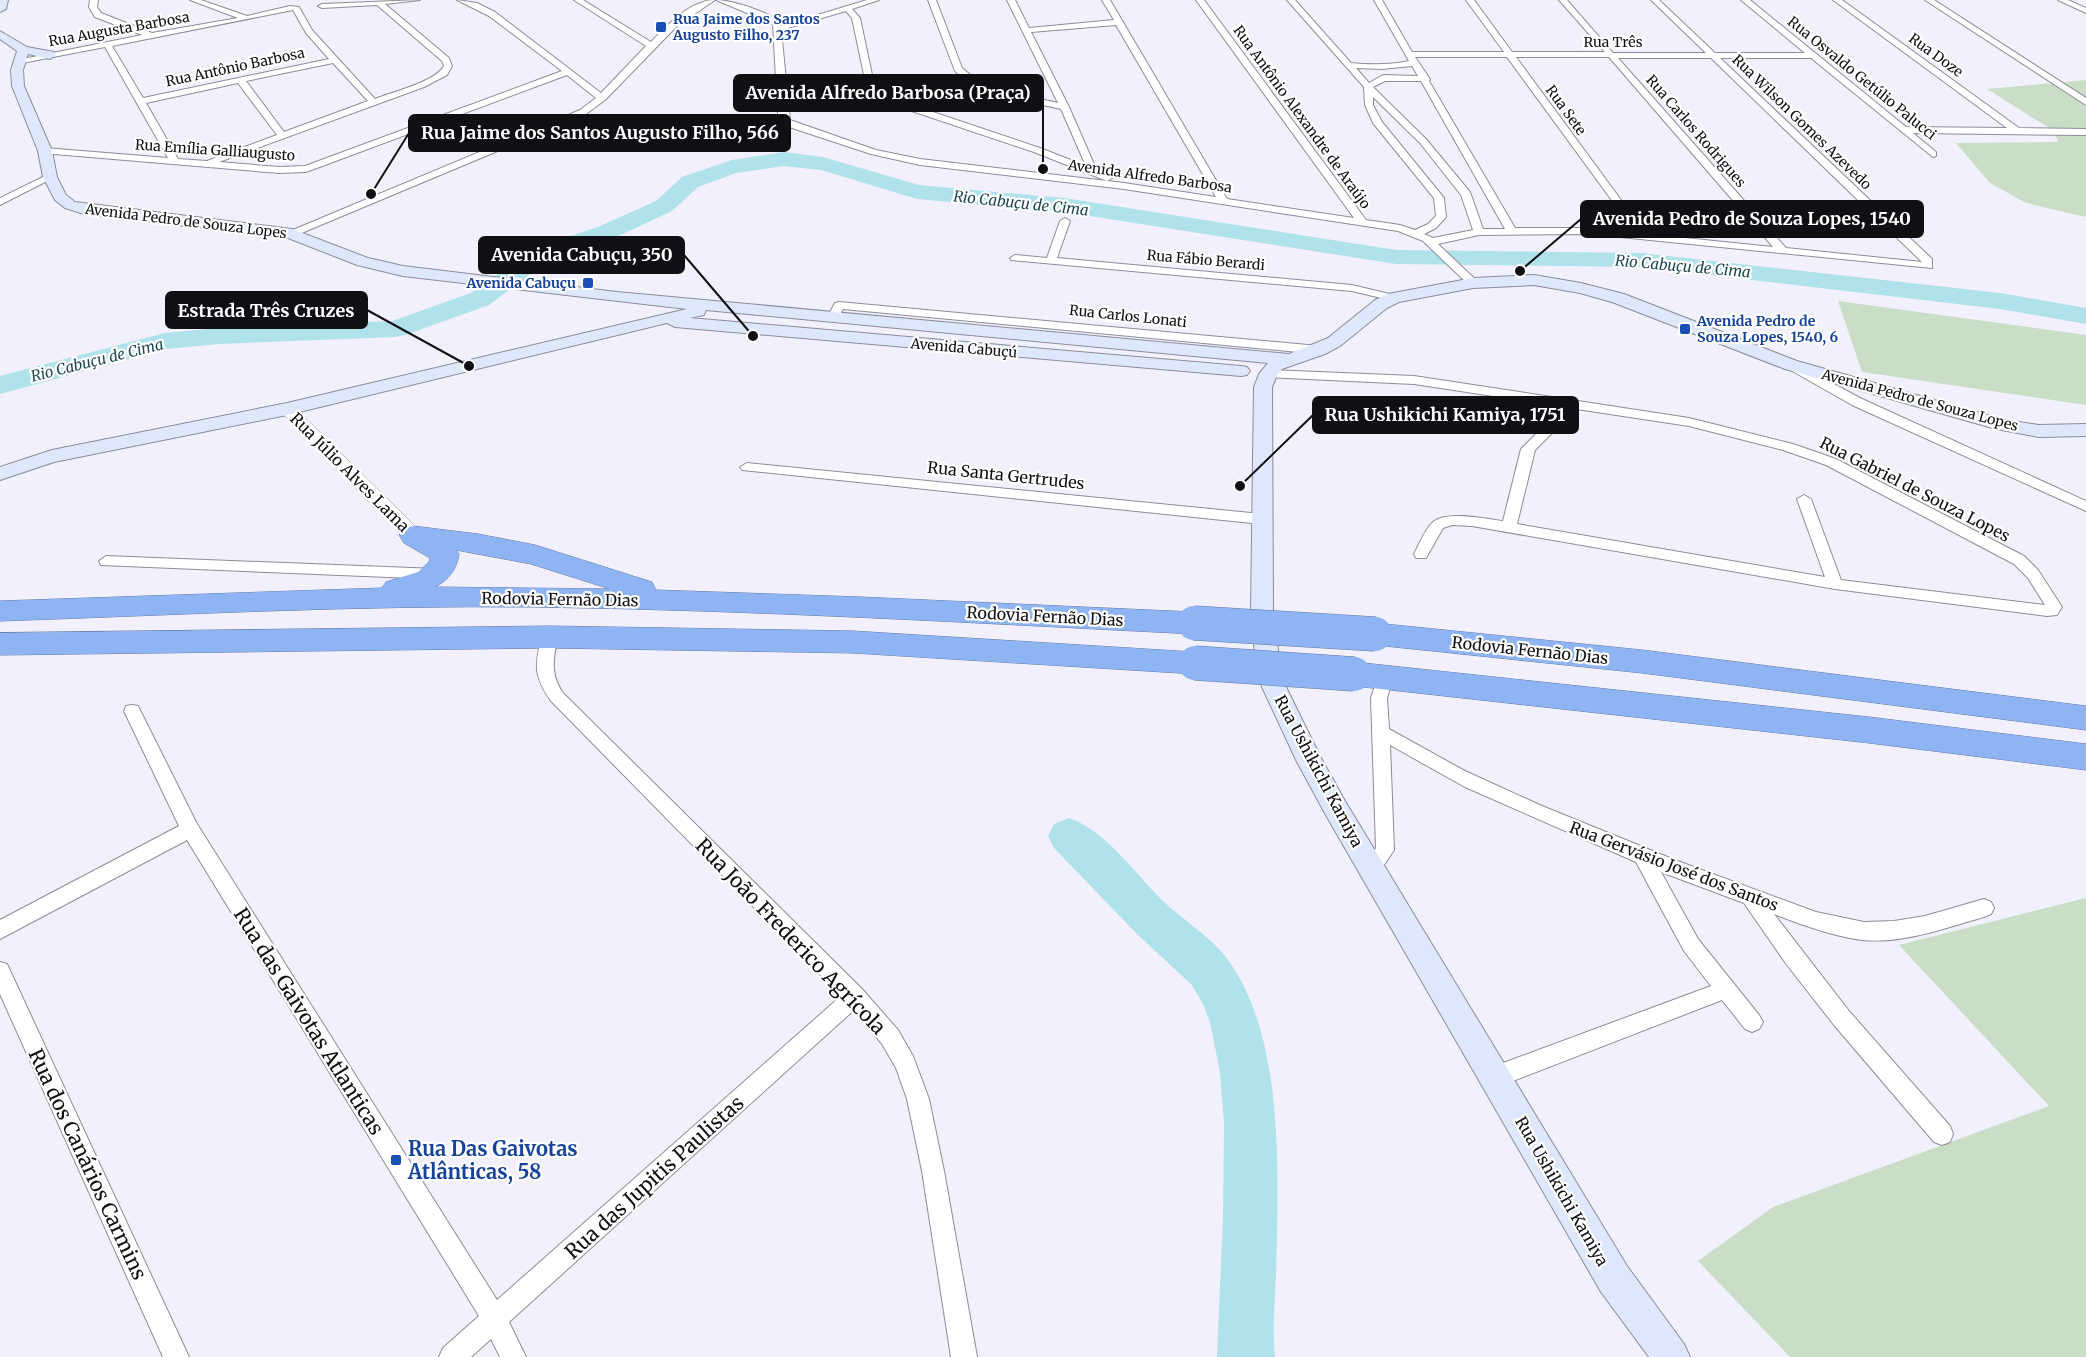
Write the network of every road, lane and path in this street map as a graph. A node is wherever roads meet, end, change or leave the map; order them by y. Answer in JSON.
{"nodes":[{"id":1,"x":3,"y":0,"type":"edge"},
{"id":2,"x":94,"y":0,"type":"edge"},
{"id":3,"x":194,"y":0,"type":"edge"},
{"id":4,"x":331,"y":0,"type":"edge"},
{"id":5,"x":416,"y":0,"type":"edge"},
{"id":6,"x":461,"y":0,"type":"edge"},
{"id":7,"x":578,"y":0,"type":"edge"},
{"id":8,"x":711,"y":0,"type":"edge"},
{"id":9,"x":720,"y":0,"type":"edge"},
{"id":10,"x":875,"y":0,"type":"edge"},
{"id":11,"x":932,"y":0,"type":"edge"},
{"id":12,"x":1011,"y":0,"type":"edge"},
{"id":13,"x":1106,"y":0,"type":"edge"},
{"id":14,"x":1200,"y":0,"type":"edge"},
{"id":15,"x":1291,"y":0,"type":"edge"},
{"id":16,"x":1378,"y":0,"type":"edge"},
{"id":17,"x":1470,"y":0,"type":"edge"},
{"id":18,"x":1563,"y":0,"type":"edge"},
{"id":19,"x":1655,"y":0,"type":"edge"},
{"id":20,"x":1745,"y":0,"type":"edge"},
{"id":21,"x":1837,"y":0,"type":"edge"},
{"id":22,"x":1929,"y":0,"type":"edge"},
{"id":23,"x":2062,"y":0,"type":"edge"},
{"id":24,"x":373,"y":3,"type":"junction"},
{"id":25,"x":294,"y":6,"type":"edge"},
{"id":26,"x":315,"y":8,"type":"junction"},
{"id":27,"x":0,"y":9,"type":"edge"},
{"id":28,"x":847,"y":9,"type":"junction"},
{"id":29,"x":2086,"y":11,"type":"edge"},
{"id":30,"x":248,"y":18,"type":"junction"},
{"id":31,"x":1118,"y":22,"type":"junction"},
{"id":32,"x":778,"y":29,"type":"junction"},
{"id":33,"x":1028,"y":30,"type":"junction"},
{"id":34,"x":0,"y":34,"type":"edge"},
{"id":35,"x":152,"y":37,"type":"junction"},
{"id":36,"x":108,"y":45,"type":"junction"},
{"id":37,"x":650,"y":45,"type":"junction"},
{"id":38,"x":23,"y":55,"type":"junction"},
{"id":39,"x":50,"y":55,"type":"joint"},
{"id":40,"x":1509,"y":55,"type":"junction"},
{"id":41,"x":1613,"y":56,"type":"junction"},
{"id":42,"x":1713,"y":56,"type":"junction"},
{"id":43,"x":1814,"y":56,"type":"junction"},
{"id":44,"x":1414,"y":58,"type":"junction"},
{"id":45,"x":334,"y":60,"type":"junction"},
{"id":46,"x":1348,"y":64,"type":"junction"},
{"id":47,"x":567,"y":72,"type":"junction"},
{"id":48,"x":1426,"y":79,"type":"junction"},
{"id":49,"x":240,"y":80,"type":"junction"},
{"id":50,"x":1368,"y":87,"type":"junction"},
{"id":51,"x":602,"y":98,"type":"junction"},
{"id":52,"x":142,"y":101,"type":"junction"},
{"id":53,"x":373,"y":102,"type":"junction"},
{"id":54,"x":2086,"y":102,"type":"edge"},
{"id":55,"x":1065,"y":107,"type":"junction"},
{"id":56,"x":1905,"y":130,"type":"junction"},
{"id":57,"x":2018,"y":132,"type":"junction"},
{"id":58,"x":2086,"y":132,"type":"edge"},
{"id":59,"x":282,"y":135,"type":"junction"},
{"id":60,"x":45,"y":153,"type":"junction"},
{"id":61,"x":1933,"y":154,"type":"dead end"},
{"id":62,"x":1028,"y":155,"type":"junction"},
{"id":63,"x":175,"y":162,"type":"junction"},
{"id":64,"x":205,"y":165,"type":"junction"},
{"id":65,"x":1002,"y":171,"type":"junction"},
{"id":66,"x":1093,"y":172,"type":"junction"},
{"id":67,"x":50,"y":177,"type":"junction"},
{"id":68,"x":1124,"y":186,"type":"junction"},
{"id":69,"x":1222,"y":201,"type":"junction"},
{"id":70,"x":0,"y":202,"type":"edge"},
{"id":71,"x":1065,"y":221,"type":"dead end"},
{"id":72,"x":1362,"y":221,"type":"junction"},
{"id":73,"x":1511,"y":230,"type":"junction"},
{"id":74,"x":1479,"y":232,"type":"junction"},
{"id":75,"x":1416,"y":233,"type":"junction"},
{"id":76,"x":292,"y":234,"type":"junction"},
{"id":77,"x":1642,"y":235,"type":"junction"},
{"id":78,"x":1435,"y":245,"type":"junction"},
{"id":79,"x":1783,"y":251,"type":"junction"},
{"id":80,"x":1015,"y":258,"type":"dead end"},
{"id":81,"x":1051,"y":261,"type":"junction"},
{"id":82,"x":1473,"y":284,"type":"junction"},
{"id":83,"x":617,"y":297,"type":"junction"},
{"id":84,"x":1394,"y":298,"type":"junction"},
{"id":85,"x":714,"y":306,"type":"junction"},
{"id":86,"x":742,"y":309,"type":"junction"},
{"id":87,"x":685,"y":319,"type":"junction"},
{"id":88,"x":934,"y":319,"type":"junction"},
{"id":89,"x":660,"y":321,"type":"junction"},
{"id":90,"x":732,"y":328,"type":"junction"},
{"id":91,"x":930,"y":345,"type":"junction"},
{"id":92,"x":1319,"y":350,"type":"junction"},
{"id":93,"x":1292,"y":360,"type":"junction"},
{"id":94,"x":1791,"y":365,"type":"junction"},
{"id":95,"x":1268,"y":374,"type":"junction"},
{"id":96,"x":1566,"y":402,"type":"junction"},
{"id":97,"x":287,"y":409,"type":"junction"},
{"id":98,"x":2086,"y":430,"type":"edge"},
{"id":99,"x":747,"y":467,"type":"dead end"},
{"id":100,"x":0,"y":474,"type":"edge"},
{"id":101,"x":1804,"y":499,"type":"dead end"},
{"id":102,"x":2086,"y":506,"type":"edge"},
{"id":103,"x":1261,"y":519,"type":"junction"},
{"id":104,"x":1509,"y":527,"type":"junction"},
{"id":105,"x":413,"y":535,"type":"junction"},
{"id":106,"x":1421,"y":554,"type":"dead end"},
{"id":107,"x":106,"y":561,"type":"dead end"},
{"id":108,"x":438,"y":574,"type":"junction"},
{"id":109,"x":1835,"y":584,"type":"junction"},
{"id":110,"x":363,"y":598,"type":"junction"},
{"id":111,"x":695,"y":602,"type":"junction"},
{"id":112,"x":0,"y":611,"type":"edge"},
{"id":113,"x":550,"y":637,"type":"junction"},
{"id":114,"x":0,"y":644,"type":"edge"},
{"id":115,"x":1386,"y":677,"type":"junction"},
{"id":116,"x":132,"y":711,"type":"dead end"},
{"id":117,"x":2086,"y":718,"type":"edge"},
{"id":118,"x":1380,"y":732,"type":"junction"},
{"id":119,"x":2086,"y":757,"type":"edge"},
{"id":120,"x":190,"y":828,"type":"junction"},
{"id":121,"x":1644,"y":858,"type":"junction"},
{"id":122,"x":1371,"y":868,"type":"junction"},
{"id":123,"x":1750,"y":896,"type":"junction"},
{"id":124,"x":1984,"y":908,"type":"dead end"},
{"id":125,"x":0,"y":930,"type":"edge"},
{"id":126,"x":0,"y":971,"type":"edge"},
{"id":127,"x":1727,"y":989,"type":"junction"},
{"id":128,"x":855,"y":996,"type":"junction"},
{"id":129,"x":1752,"y":1022,"type":"dead end"},
{"id":130,"x":1496,"y":1077,"type":"junction"},
{"id":131,"x":1942,"y":1134,"type":"dead end"},
{"id":132,"x":495,"y":1320,"type":"junction"},
{"id":133,"x":176,"y":1357,"type":"edge"},
{"id":134,"x":452,"y":1357,"type":"edge"},
{"id":135,"x":513,"y":1357,"type":"edge"},
{"id":136,"x":964,"y":1357,"type":"edge"},
{"id":137,"x":1671,"y":1357,"type":"edge"}],
"edges":[{"from":1,"to":27,"type":"main road"},
{"from":2,"to":35,"type":"street"},
{"from":3,"to":30,"type":"street"},
{"from":4,"to":24,"type":"street"},
{"from":4,"to":26,"type":"street"},
{"from":5,"to":24,"type":"street"},
{"from":6,"to":47,"type":"street"},
{"from":7,"to":37,"type":"street"},
{"from":8,"to":37,"type":"street"},
{"from":9,"to":32,"type":"street"},
{"from":10,"to":28,"type":"street"},
{"from":11,"to":55,"type":"street"},
{"from":12,"to":33,"type":"street"},
{"from":13,"to":31,"type":"street"},
{"from":14,"to":72,"type":"street","name":"Rua Antônio Alexandre de Araújo"},
{"from":15,"to":46,"type":"street"},
{"from":16,"to":44,"type":"street"},
{"from":17,"to":40,"type":"street","name":"Rua Sete"},
{"from":18,"to":41,"type":"street","name":"Rua Carlos Rodrigues"},
{"from":19,"to":42,"type":"street","name":"Rua Wilson Gomes Azevedo"},
{"from":20,"to":43,"type":"street","name":"Rua Osvaldo Getúlio Palucci"},
{"from":21,"to":57,"type":"street","name":"Rua Doze"},
{"from":22,"to":54,"type":"street"},
{"from":23,"to":29,"type":"street"},
{"from":24,"to":26,"type":"street","name":"Rua Augusta Barbosa"},
{"from":24,"to":53,"type":"street"},
{"from":25,"to":26,"type":"street","name":"Rua Augusta Barbosa"},
{"from":25,"to":30,"type":"street","name":"Rua Augusta Barbosa"},
{"from":25,"to":45,"type":"street"},
{"from":28,"to":32,"type":"street"},
{"from":28,"to":62,"type":"street"},
{"from":30,"to":35,"type":"street","name":"Rua Augusta Barbosa"},
{"from":31,"to":33,"type":"street"},
{"from":31,"to":69,"type":"street"},
{"from":32,"to":65,"type":"street","name":"Avenida Alfredo Barbosa"},
{"from":33,"to":55,"type":"street"},
{"from":34,"to":38,"type":"main road"},
{"from":35,"to":36,"type":"street","name":"Rua Augusta Barbosa"},
{"from":36,"to":39,"type":"street","name":"Rua Augusta Barbosa"},
{"from":36,"to":52,"type":"street"},
{"from":37,"to":51,"type":"street"},
{"from":38,"to":39,"type":"main road"},
{"from":38,"to":60,"type":"main road"},
{"from":40,"to":41,"type":"street","name":"Rua Três"},
{"from":40,"to":44,"type":"street","name":"Rua Três"},
{"from":40,"to":77,"type":"street","name":"Rua Sete"},
{"from":41,"to":42,"type":"street","name":"Rua Três"},
{"from":41,"to":79,"type":"street","name":"Rua Carlos Rodrigues"},
{"from":42,"to":43,"type":"street","name":"Rua Três"},
{"from":42,"to":79,"type":"street","name":"Rua Wilson Gomes Azevedo"},
{"from":43,"to":56,"type":"street","name":"Rua Osvaldo Getúlio Palucci"},
{"from":44,"to":46,"type":"street","name":"Rua Três"},
{"from":44,"to":48,"type":"street"},
{"from":45,"to":49,"type":"street","name":"Rua Antônio Barbosa"},
{"from":45,"to":53,"type":"street"},
{"from":46,"to":50,"type":"street"},
{"from":47,"to":51,"type":"street"},
{"from":47,"to":64,"type":"street","name":"Rua Emília Galliaugusto"},
{"from":48,"to":50,"type":"street"},
{"from":48,"to":73,"type":"street"},
{"from":49,"to":52,"type":"street","name":"Rua Antônio Barbosa"},
{"from":49,"to":59,"type":"street"},
{"from":50,"to":74,"type":"street"},
{"from":50,"to":75,"type":"street"},
{"from":51,"to":76,"type":"street"},
{"from":52,"to":63,"type":"street"},
{"from":53,"to":59,"type":"street"},
{"from":55,"to":66,"type":"street"},
{"from":56,"to":57,"type":"street"},
{"from":56,"to":61,"type":"street","name":"Rua Osvaldo Getúlio Palucci"},
{"from":57,"to":58,"type":"street"},
{"from":59,"to":64,"type":"street"},
{"from":60,"to":63,"type":"street","name":"Rua Emília Galliaugusto"},
{"from":60,"to":67,"type":"main road"},
{"from":62,"to":65,"type":"street"},
{"from":62,"to":66,"type":"street"},
{"from":63,"to":64,"type":"street","name":"Rua Emília Galliaugusto"},
{"from":65,"to":68,"type":"street","name":"Avenida Alfredo Barbosa"},
{"from":66,"to":68,"type":"street"},
{"from":67,"to":70,"type":"street"},
{"from":67,"to":76,"type":"main road","name":"Avenida Pedro de Souza Lopes"},
{"from":68,"to":69,"type":"street","name":"Avenida Alfredo Barbosa"},
{"from":69,"to":72,"type":"street","name":"Avenida Alfredo Barbosa"},
{"from":71,"to":81,"type":"street"},
{"from":72,"to":75,"type":"street","name":"Avenida Alfredo Barbosa"},
{"from":73,"to":74,"type":"street"},
{"from":73,"to":77,"type":"street"},
{"from":74,"to":78,"type":"street"},
{"from":75,"to":78,"type":"street","name":"Avenida Alfredo Barbosa"},
{"from":76,"to":83,"type":"main road","name":"Avenida Pedro de Souza Lopes"},
{"from":77,"to":79,"type":"street"},
{"from":78,"to":82,"type":"street","name":"Avenida Alfredo Barbosa"},
{"from":80,"to":81,"type":"street","name":"Rua Fábio Berardi"},
{"from":81,"to":84,"type":"street","name":"Rua Fábio Berardi"},
{"from":82,"to":84,"type":"main road"},
{"from":82,"to":94,"type":"main road"},
{"from":83,"to":85,"type":"main road","name":"Avenida Pedro de Souza Lopes"},
{"from":83,"to":89,"type":"main road","name":"Avenida Pedro de Souza Lopes"},
{"from":84,"to":92,"type":"main road"},
{"from":85,"to":86,"type":"main road","name":"Avenida Cabuçú"},
{"from":85,"to":87,"type":"main road"},
{"from":86,"to":88,"type":"main road","name":"Avenida Cabuçú"},
{"from":86,"to":90,"type":"main road"},
{"from":87,"to":89,"type":"main road","name":"Avenida Cabuçú"},
{"from":87,"to":90,"type":"main road","name":"Avenida Cabuçú"},
{"from":88,"to":91,"type":"street"},
{"from":88,"to":92,"type":"street","name":"Rua Carlos Lonati"},
{"from":88,"to":93,"type":"main road","name":"Avenida Cabuçú"},
{"from":89,"to":97,"type":"main road"},
{"from":90,"to":91,"type":"main road","name":"Avenida Cabuçú"},
{"from":91,"to":95,"type":"main road","name":"Avenida Cabuçú"},
{"from":92,"to":93,"type":"main road"},
{"from":93,"to":95,"type":"main road"},
{"from":94,"to":98,"type":"main road","name":"Avenida Pedro de Souza Lopes"},
{"from":94,"to":102,"type":"street"},
{"from":95,"to":96,"type":"street","name":"Rua Gabriel de Souza Lopes"},
{"from":95,"to":103,"type":"main road","name":"Rua Ushikichi Kamiya"},
{"from":96,"to":104,"type":"street"},
{"from":96,"to":109,"type":"street","name":"Rua Gabriel de Souza Lopes"},
{"from":97,"to":100,"type":"main road"},
{"from":97,"to":105,"type":"street","name":"Rua Júlio Alves Lama"},
{"from":99,"to":103,"type":"street","name":"Rua Santa Gertrudes"},
{"from":101,"to":109,"type":"street"},
{"from":103,"to":122,"type":"main road","name":"Rua Ushikichi Kamiya"},
{"from":104,"to":106,"type":"street"},
{"from":104,"to":109,"type":"street"},
{"from":105,"to":108,"type":"highway"},
{"from":105,"to":111,"type":"highway"},
{"from":107,"to":108,"type":"street"},
{"from":108,"to":110,"type":"highway"},
{"from":110,"to":111,"type":"highway","name":"Rodovia Fernão Dias"},
{"from":110,"to":112,"type":"highway","name":"Rodovia Fernão Dias"},
{"from":111,"to":117,"type":"highway","name":"Rodovia Fernão Dias","bridge":true},
{"from":113,"to":114,"type":"highway"},
{"from":113,"to":115,"type":"highway","bridge":true},
{"from":113,"to":128,"type":"street","name":"Rua João Frederico Agrícola"},
{"from":115,"to":118,"type":"street"},
{"from":115,"to":119,"type":"highway"},
{"from":116,"to":120,"type":"street","name":"Rua das Gaivotas Atlanticas"},
{"from":118,"to":121,"type":"street","name":"Rua Gervásio José dos Santos"},
{"from":118,"to":122,"type":"street"},
{"from":120,"to":125,"type":"street"},
{"from":120,"to":132,"type":"street","name":"Rua das Gaivotas Atlanticas"},
{"from":121,"to":123,"type":"street","name":"Rua Gervásio José dos Santos"},
{"from":121,"to":127,"type":"street"},
{"from":122,"to":130,"type":"main road","name":"Rua Ushikichi Kamiya"},
{"from":123,"to":124,"type":"street","name":"Rua Gervásio José dos Santos"},
{"from":123,"to":131,"type":"street"},
{"from":126,"to":133,"type":"street","name":"Rua dos Canários Carmins"},
{"from":127,"to":129,"type":"street"},
{"from":127,"to":130,"type":"street"},
{"from":128,"to":132,"type":"street","name":"Rua das Jupitis Paulistas"},
{"from":128,"to":136,"type":"street","name":"Rua João Frederico Agrícola"},
{"from":130,"to":137,"type":"main road","name":"Rua Ushikichi Kamiya"},
{"from":132,"to":134,"type":"street","name":"Rua das Jupitis Paulistas"},
{"from":132,"to":135,"type":"street","name":"Rua das Gaivotas Atlanticas"}]}
